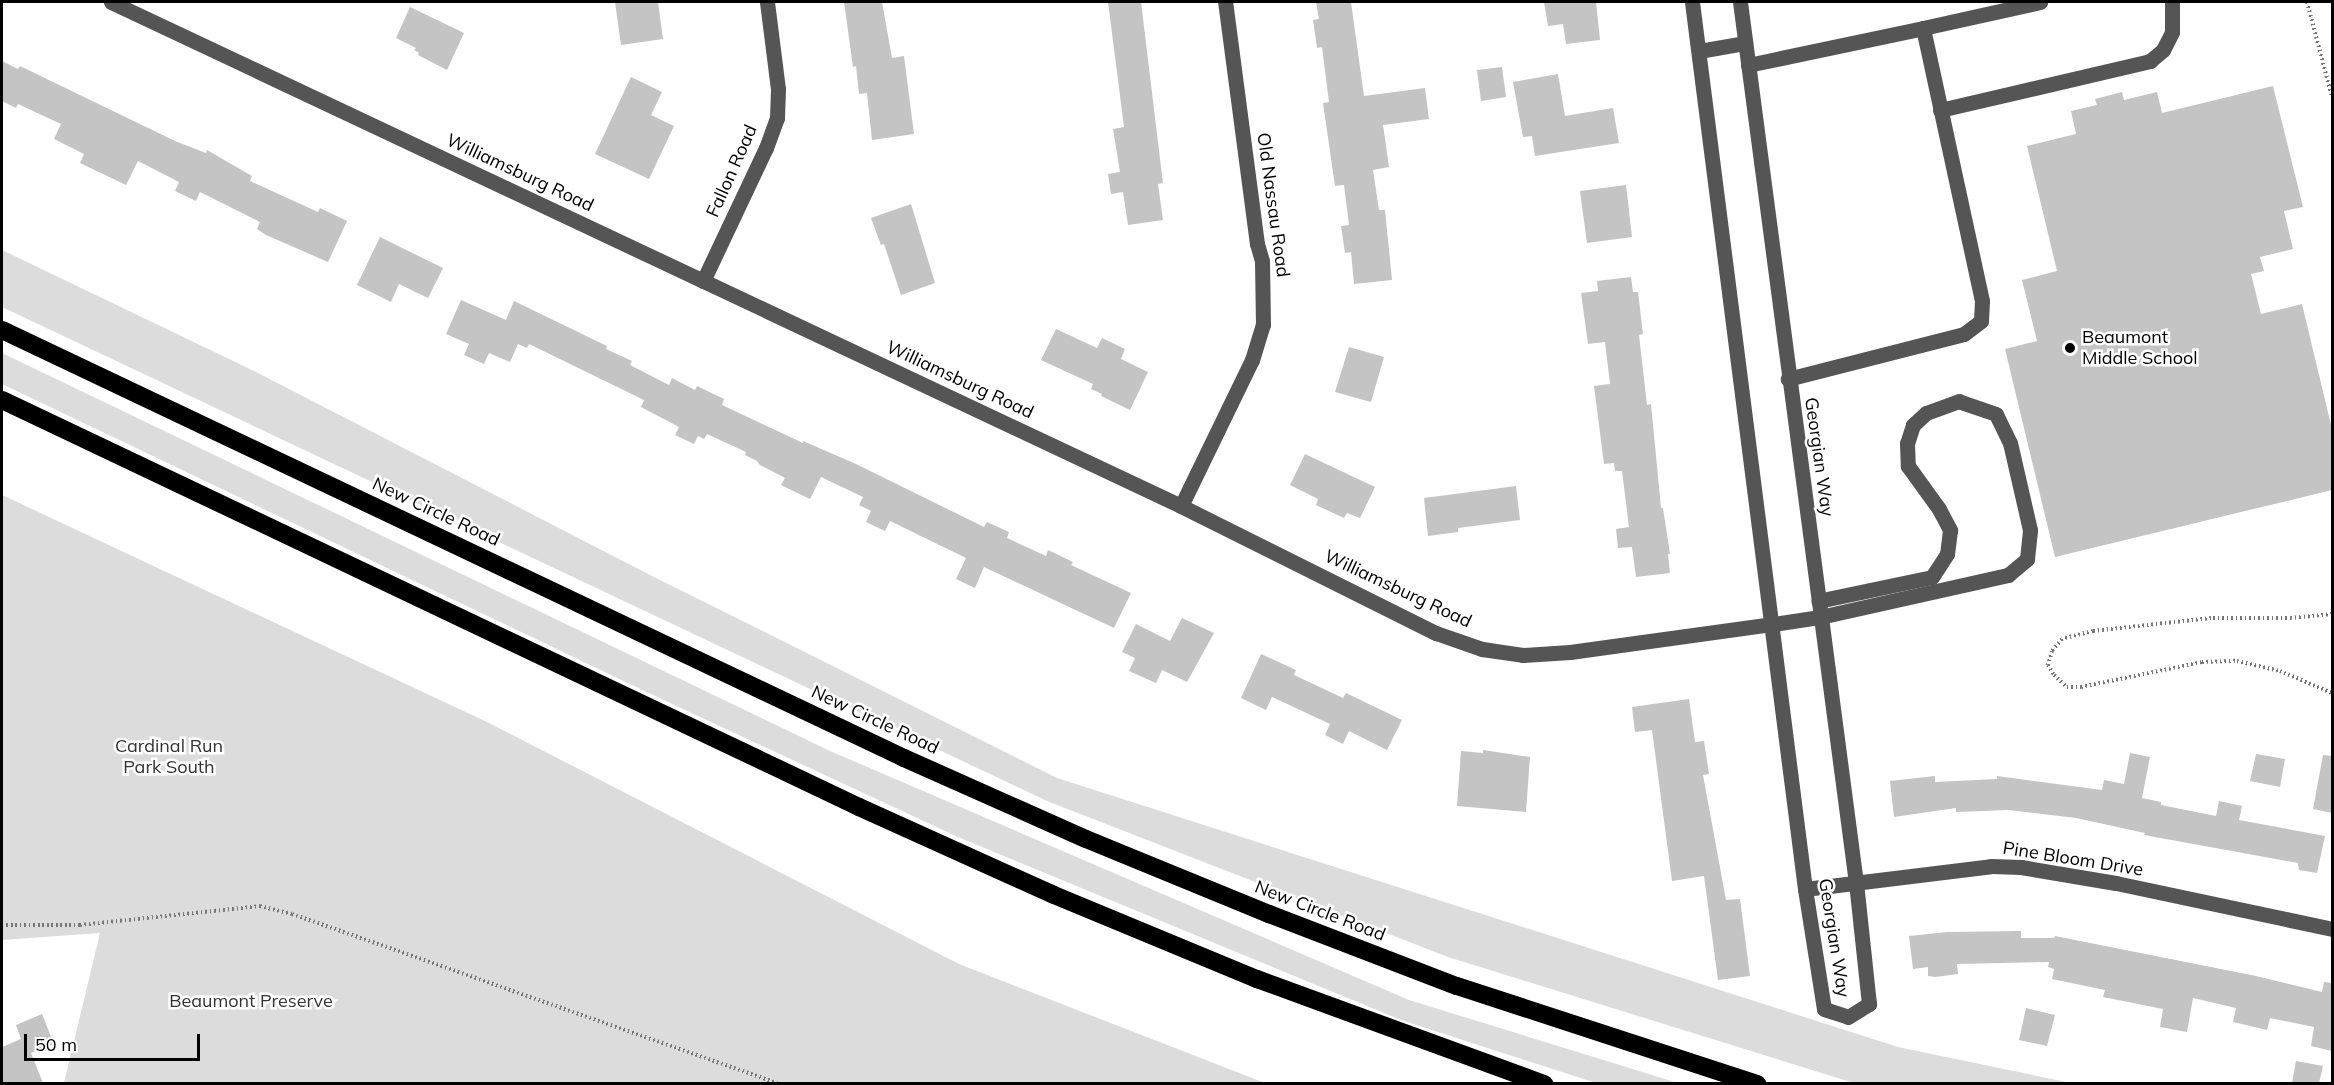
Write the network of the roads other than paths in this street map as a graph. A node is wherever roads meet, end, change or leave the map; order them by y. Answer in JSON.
{"nodes":[{"id":1,"x":111,"y":2,"type":"edge"},
{"id":2,"x":767,"y":2,"type":"edge"},
{"id":3,"x":1225,"y":2,"type":"edge"},
{"id":4,"x":1692,"y":2,"type":"edge"},
{"id":5,"x":1740,"y":2,"type":"edge"},
{"id":6,"x":2040,"y":2,"type":"edge"},
{"id":7,"x":2172,"y":2,"type":"edge"},
{"id":8,"x":1923,"y":28,"type":"junction"},
{"id":9,"x":1745,"y":43,"type":"junction"},
{"id":10,"x":1699,"y":51,"type":"junction"},
{"id":11,"x":1748,"y":64,"type":"junction"},
{"id":12,"x":1940,"y":110,"type":"junction"},
{"id":13,"x":703,"y":281,"type":"junction"},
{"id":14,"x":2,"y":330,"type":"edge"},
{"id":15,"x":1788,"y":379,"type":"junction"},
{"id":16,"x":2,"y":400,"type":"edge"},
{"id":17,"x":1181,"y":506,"type":"junction"},
{"id":18,"x":1819,"y":609,"type":"junction"},
{"id":19,"x":1773,"y":624,"type":"junction"},
{"id":20,"x":1857,"y":883,"type":"junction"},
{"id":21,"x":1805,"y":889,"type":"junction"},
{"id":22,"x":2332,"y":928,"type":"edge"},
{"id":23,"x":1544,"y":1083,"type":"edge"},
{"id":24,"x":1757,"y":1083,"type":"edge"}],
"edges":[{"from":1,"to":13,"type":"street","name":"Williamsburg Road"},
{"from":2,"to":13,"type":"street","name":"Fallon Road"},
{"from":3,"to":17,"type":"street","name":"Old Nassau Road"},
{"from":4,"to":10,"type":"street","name":"Georgian Way"},
{"from":5,"to":9,"type":"street","name":"Georgian Way"},
{"from":6,"to":8,"type":"street"},
{"from":7,"to":12,"type":"street"},
{"from":8,"to":11,"type":"street"},
{"from":8,"to":12,"type":"street"},
{"from":9,"to":10,"type":"street"},
{"from":9,"to":11,"type":"street","name":"Georgian Way"},
{"from":10,"to":19,"type":"street","name":"Georgian Way"},
{"from":11,"to":15,"type":"street","name":"Georgian Way"},
{"from":12,"to":15,"type":"street"},
{"from":13,"to":17,"type":"street","name":"Williamsburg Road"},
{"from":14,"to":24,"type":"highway","name":"New Circle Road"},
{"from":15,"to":18,"type":"street","name":"Georgian Way"},
{"from":16,"to":23,"type":"highway"},
{"from":17,"to":19,"type":"street","name":"Williamsburg Road"},
{"from":18,"to":18,"type":"street"},
{"from":18,"to":19,"type":"street","name":"Williamsburg Road"},
{"from":18,"to":20,"type":"street","name":"Georgian Way"},
{"from":19,"to":21,"type":"street","name":"Georgian Way"},
{"from":20,"to":21,"type":"street","name":"Pine Bloom Drive"},
{"from":20,"to":21,"type":"street","name":"Georgian Way"},
{"from":20,"to":22,"type":"street","name":"Pine Bloom Drive"}]}
